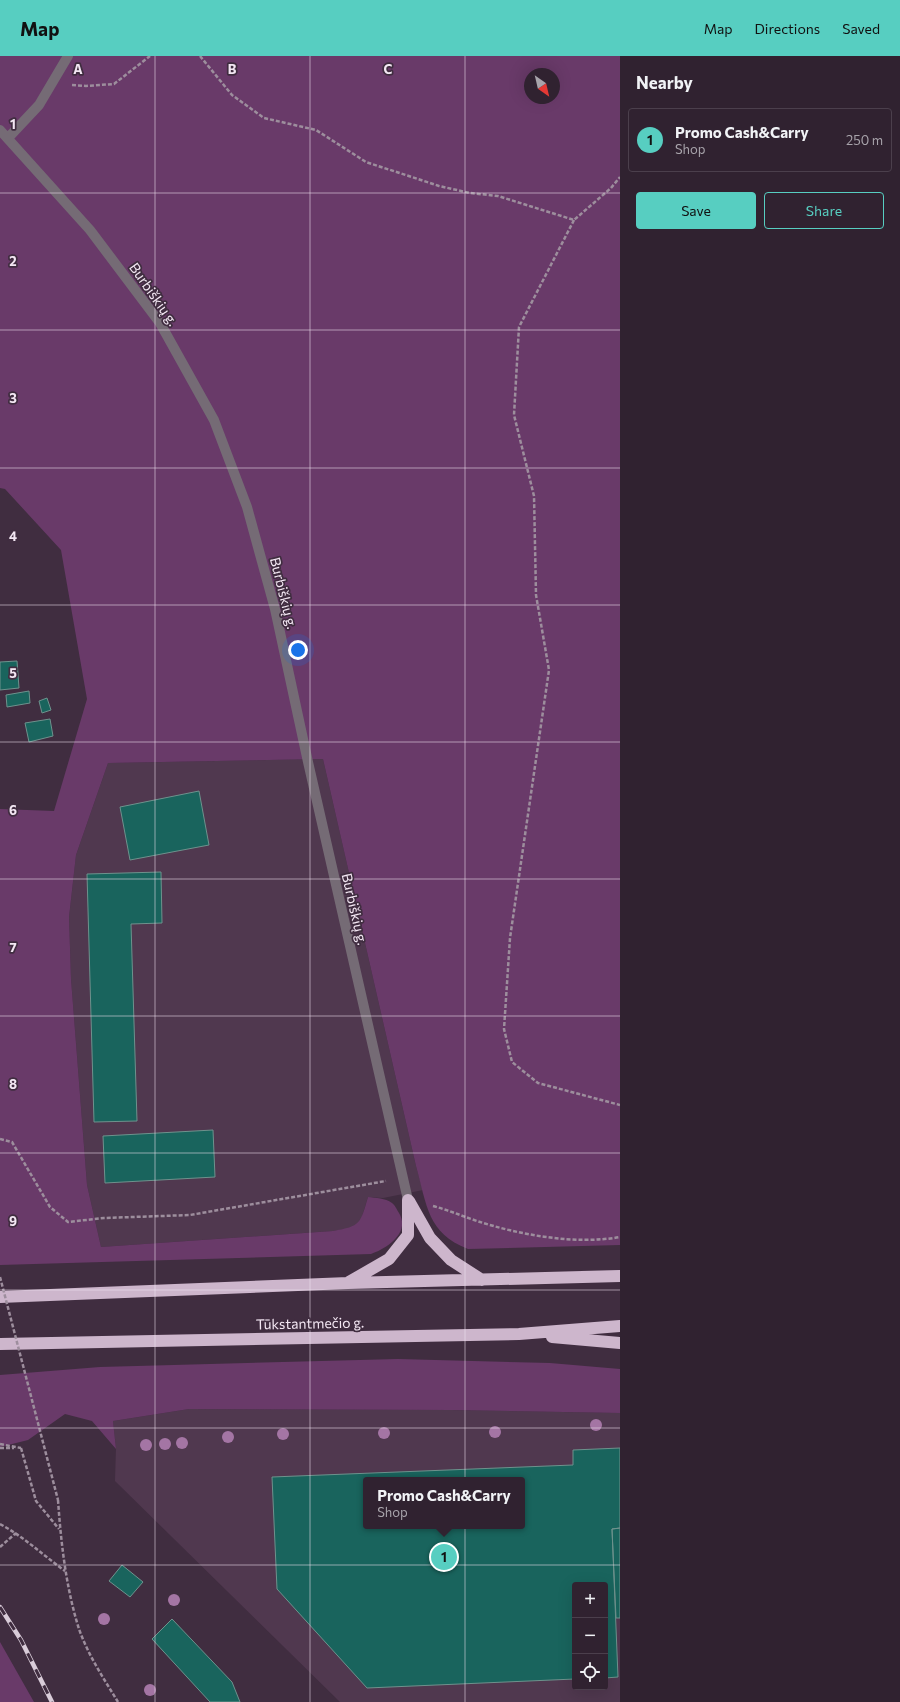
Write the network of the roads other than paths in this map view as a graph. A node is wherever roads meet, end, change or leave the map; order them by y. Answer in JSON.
{"nodes":[{"id":1,"x":68,"y":56,"type":"edge"},
{"id":2,"x":0,"y":130,"type":"edge"},
{"id":3,"x":8,"y":138,"type":"junction"},
{"id":4,"x":408,"y":1200,"type":"junction"},
{"id":5,"x":620,"y":1276,"type":"edge"},
{"id":6,"x":483,"y":1280,"type":"junction"},
{"id":7,"x":348,"y":1283,"type":"junction"},
{"id":8,"x":0,"y":1297,"type":"edge"},
{"id":9,"x":620,"y":1326,"type":"edge"},
{"id":10,"x":519,"y":1334,"type":"junction"},
{"id":11,"x":620,"y":1343,"type":"edge"},
{"id":12,"x":0,"y":1344,"type":"edge"}],
"edges":[{"from":1,"to":3,"type":"street"},
{"from":2,"to":3,"type":"street","name":"Burbiškių g."},
{"from":3,"to":4,"type":"street","name":"Burbiškių g."},
{"from":4,"to":6,"type":"highway"},
{"from":4,"to":7,"type":"highway"},
{"from":5,"to":6,"type":"highway"},
{"from":6,"to":7,"type":"highway"},
{"from":7,"to":8,"type":"highway"},
{"from":9,"to":10,"type":"highway","name":"Tūkstantmečio g."},
{"from":10,"to":11,"type":"highway"},
{"from":10,"to":12,"type":"highway","name":"Tūkstantmečio g."}]}
